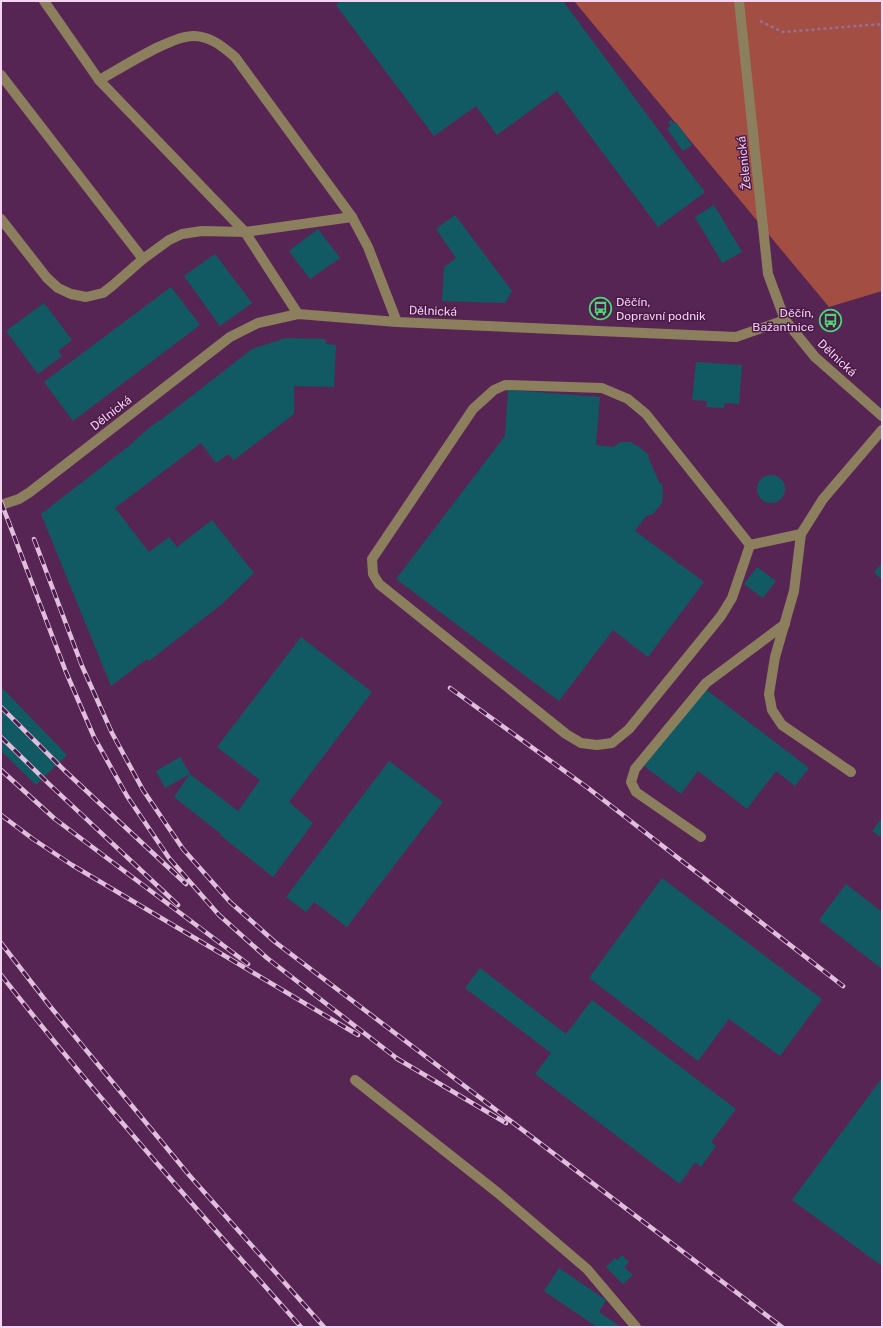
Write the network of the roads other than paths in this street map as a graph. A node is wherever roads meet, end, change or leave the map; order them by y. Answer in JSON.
{"nodes":[{"id":1,"x":44,"y":1,"type":"edge"},
{"id":2,"x":739,"y":1,"type":"edge"},
{"id":3,"x":1,"y":75,"type":"edge"},
{"id":4,"x":99,"y":80,"type":"junction"},
{"id":5,"x":352,"y":217,"type":"junction"},
{"id":6,"x":1,"y":219,"type":"edge"},
{"id":7,"x":245,"y":232,"type":"junction"},
{"id":8,"x":142,"y":258,"type":"junction"},
{"id":9,"x":298,"y":314,"type":"junction"},
{"id":10,"x":785,"y":320,"type":"junction"},
{"id":11,"x":397,"y":322,"type":"junction"},
{"id":12,"x":882,"y":416,"type":"edge"},
{"id":13,"x":882,"y":430,"type":"edge"},
{"id":14,"x":1,"y":505,"type":"edge"},
{"id":15,"x":801,"y":534,"type":"junction"},
{"id":16,"x":750,"y":544,"type":"junction"},
{"id":17,"x":785,"y":624,"type":"junction"},
{"id":18,"x":851,"y":772,"type":"dead end"},
{"id":19,"x":701,"y":837,"type":"dead end"},
{"id":20,"x":355,"y":1080,"type":"dead end"},
{"id":21,"x":636,"y":1327,"type":"edge"}],
"edges":[{"from":1,"to":4,"type":"street"},
{"from":2,"to":10,"type":"street","name":"Želenická"},
{"from":3,"to":8,"type":"street"},
{"from":4,"to":5,"type":"street"},
{"from":4,"to":7,"type":"street"},
{"from":5,"to":7,"type":"street"},
{"from":5,"to":11,"type":"street"},
{"from":6,"to":8,"type":"street"},
{"from":7,"to":8,"type":"street"},
{"from":7,"to":9,"type":"street"},
{"from":9,"to":11,"type":"street","name":"Dělnická"},
{"from":9,"to":14,"type":"street","name":"Dělnická"},
{"from":10,"to":11,"type":"street","name":"Dělnická"},
{"from":10,"to":12,"type":"street","name":"Dělnická"},
{"from":13,"to":15,"type":"street"},
{"from":15,"to":16,"type":"street"},
{"from":15,"to":17,"type":"street"},
{"from":16,"to":16,"type":"street"},
{"from":17,"to":18,"type":"street"},
{"from":17,"to":19,"type":"street"},
{"from":20,"to":21,"type":"street"}]}
